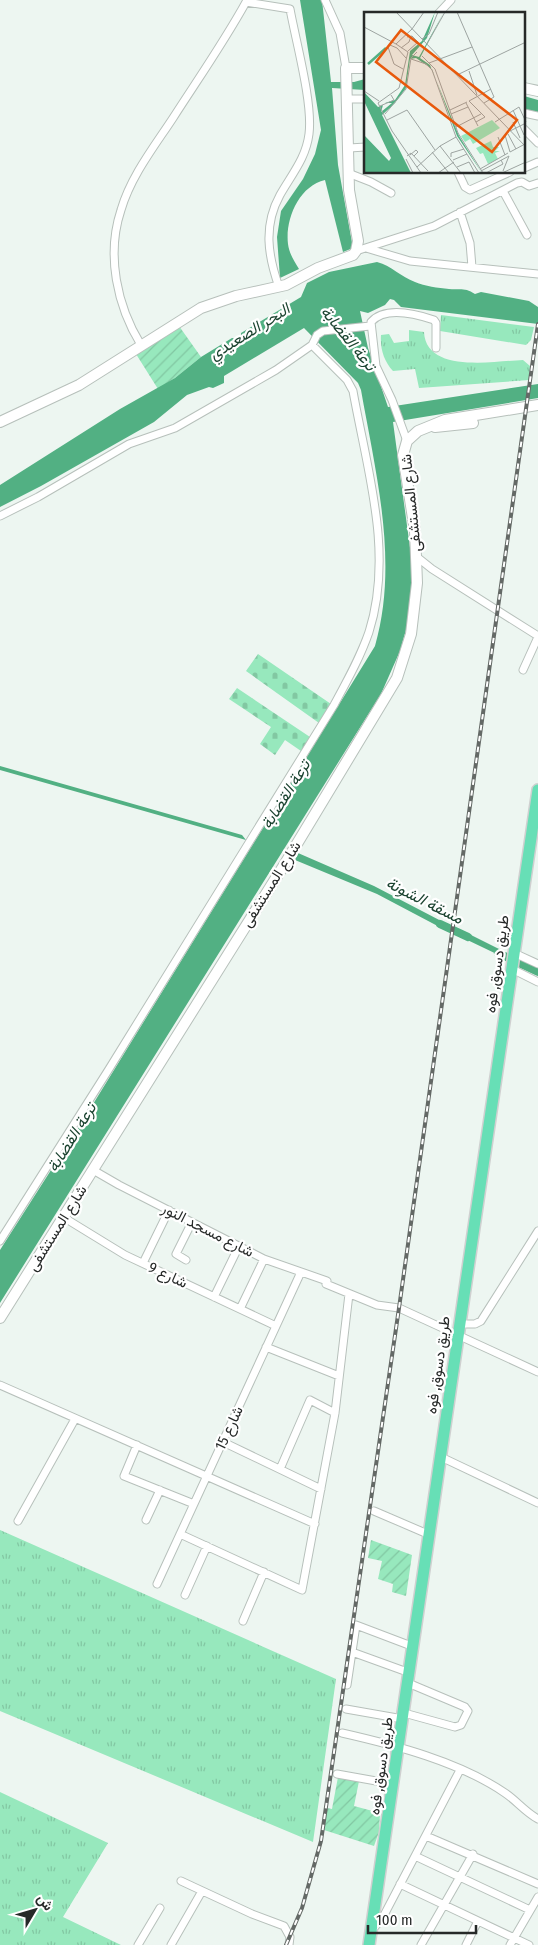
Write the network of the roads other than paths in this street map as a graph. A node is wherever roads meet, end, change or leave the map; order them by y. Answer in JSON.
{"nodes":[{"id":1,"x":325,"y":0,"type":"edge"},
{"id":2,"x":451,"y":0,"type":"edge"},
{"id":3,"x":440,"y":12,"type":"edge"},
{"id":4,"x":346,"y":68,"type":"junction"},
{"id":5,"x":364,"y":68,"type":"edge"},
{"id":6,"x":347,"y":91,"type":"junction"},
{"id":7,"x":364,"y":98,"type":"edge"},
{"id":8,"x":526,"y":131,"type":"edge"},
{"id":9,"x":538,"y":143,"type":"edge"},
{"id":10,"x":364,"y":147,"type":"edge"},
{"id":11,"x":349,"y":148,"type":"junction"},
{"id":12,"x":538,"y":162,"type":"edge"},
{"id":13,"x":526,"y":167,"type":"edge"},
{"id":14,"x":348,"y":173,"type":"junction"},
{"id":15,"x":460,"y":174,"type":"edge"},
{"id":16,"x":506,"y":174,"type":"edge"},
{"id":17,"x":538,"y":183,"type":"edge"},
{"id":18,"x":503,"y":191,"type":"junction"},
{"id":19,"x":390,"y":193,"type":"dead end"},
{"id":20,"x":460,"y":212,"type":"junction"},
{"id":21,"x":527,"y":235,"type":"dead end"},
{"id":22,"x":361,"y":249,"type":"junction"},
{"id":23,"x":472,"y":267,"type":"junction"},
{"id":24,"x":538,"y":274,"type":"edge"},
{"id":25,"x":282,"y":286,"type":"junction"},
{"id":26,"x":370,"y":326,"type":"junction"},
{"id":27,"x":312,"y":345,"type":"junction"},
{"id":28,"x":141,"y":346,"type":"junction"},
{"id":29,"x":436,"y":348,"type":"dead end"},
{"id":30,"x":538,"y":406,"type":"edge"},
{"id":31,"x":538,"y":412,"type":"edge"},
{"id":32,"x":0,"y":422,"type":"edge"},
{"id":33,"x":432,"y":427,"type":"junction"},
{"id":34,"x":407,"y":441,"type":"junction"},
{"id":35,"x":0,"y":516,"type":"edge"},
{"id":36,"x":417,"y":557,"type":"junction"},
{"id":37,"x":538,"y":636,"type":"edge"},
{"id":38,"x":524,"y":670,"type":"dead end"},
{"id":39,"x":538,"y":790,"type":"edge"},
{"id":40,"x":514,"y":953,"type":"junction"},
{"id":41,"x":538,"y":964,"type":"edge"},
{"id":42,"x":512,"y":969,"type":"junction"},
{"id":43,"x":538,"y":982,"type":"edge"},
{"id":44,"x":93,"y":1170,"type":"junction"},
{"id":45,"x":169,"y":1210,"type":"junction"},
{"id":46,"x":63,"y":1217,"type":"junction"},
{"id":47,"x":192,"y":1222,"type":"junction"},
{"id":48,"x":538,"y":1230,"type":"edge"},
{"id":49,"x":0,"y":1240,"type":"edge"},
{"id":50,"x":240,"y":1246,"type":"junction"},
{"id":51,"x":264,"y":1258,"type":"junction"},
{"id":52,"x":186,"y":1260,"type":"dead end"},
{"id":53,"x":143,"y":1263,"type":"junction"},
{"id":54,"x":301,"y":1272,"type":"junction"},
{"id":55,"x":349,"y":1294,"type":"junction"},
{"id":56,"x":214,"y":1297,"type":"junction"},
{"id":57,"x":240,"y":1309,"type":"junction"},
{"id":58,"x":0,"y":1318,"type":"edge"},
{"id":59,"x":276,"y":1326,"type":"junction"},
{"id":60,"x":458,"y":1329,"type":"junction"},
{"id":61,"x":266,"y":1347,"type":"junction"},
{"id":62,"x":538,"y":1372,"type":"edge"},
{"id":63,"x":339,"y":1376,"type":"junction"},
{"id":64,"x":0,"y":1385,"type":"edge"},
{"id":65,"x":335,"y":1413,"type":"junction"},
{"id":66,"x":75,"y":1419,"type":"junction"},
{"id":67,"x":223,"y":1442,"type":"junction"},
{"id":68,"x":137,"y":1445,"type":"junction"},
{"id":69,"x":441,"y":1458,"type":"junction"},
{"id":70,"x":280,"y":1469,"type":"junction"},
{"id":71,"x":207,"y":1476,"type":"junction"},
{"id":72,"x":321,"y":1489,"type":"junction"},
{"id":73,"x":160,"y":1490,"type":"junction"},
{"id":74,"x":538,"y":1503,"type":"edge"},
{"id":75,"x":194,"y":1504,"type":"junction"},
{"id":76,"x":374,"y":1511,"type":"dead end"},
{"id":77,"x":146,"y":1520,"type":"dead end"},
{"id":78,"x":18,"y":1521,"type":"dead end"},
{"id":79,"x":315,"y":1524,"type":"junction"},
{"id":80,"x":180,"y":1534,"type":"junction"},
{"id":81,"x":430,"y":1535,"type":"junction"},
{"id":82,"x":207,"y":1546,"type":"junction"},
{"id":83,"x":264,"y":1572,"type":"junction"},
{"id":84,"x":158,"y":1584,"type":"dead end"},
{"id":85,"x":185,"y":1595,"type":"dead end"},
{"id":86,"x":242,"y":1621,"type":"dead end"},
{"id":87,"x":414,"y":1647,"type":"junction"},
{"id":88,"x":352,"y":1652,"type":"junction"},
{"id":89,"x":409,"y":1678,"type":"junction"},
{"id":90,"x":347,"y":1685,"type":"dead end"},
{"id":91,"x":346,"y":1708,"type":"dead end"},
{"id":92,"x":403,"y":1716,"type":"junction"},
{"id":93,"x":342,"y":1733,"type":"dead end"},
{"id":94,"x":399,"y":1746,"type":"junction"},
{"id":95,"x":460,"y":1770,"type":"junction"},
{"id":96,"x":337,"y":1774,"type":"dead end"},
{"id":97,"x":393,"y":1784,"type":"junction"},
{"id":98,"x":538,"y":1819,"type":"edge"},
{"id":99,"x":426,"y":1836,"type":"junction"},
{"id":100,"x":473,"y":1854,"type":"junction"},
{"id":101,"x":415,"y":1856,"type":"junction"},
{"id":102,"x":459,"y":1877,"type":"junction"},
{"id":103,"x":181,"y":1880,"type":"dead end"},
{"id":104,"x":400,"y":1884,"type":"junction"},
{"id":105,"x":538,"y":1884,"type":"edge"},
{"id":106,"x":202,"y":1891,"type":"junction"},
{"id":107,"x":538,"y":1897,"type":"edge"},
{"id":108,"x":444,"y":1905,"type":"junction"},
{"id":109,"x":160,"y":1908,"type":"dead end"},
{"id":110,"x":530,"y":1910,"type":"junction"},
{"id":111,"x":478,"y":1921,"type":"junction"},
{"id":112,"x":371,"y":1931,"type":"junction"},
{"id":113,"x":514,"y":1938,"type":"junction"},
{"id":114,"x":138,"y":1945,"type":"edge"},
{"id":115,"x":171,"y":1945,"type":"edge"},
{"id":116,"x":289,"y":1945,"type":"edge"},
{"id":117,"x":369,"y":1945,"type":"edge"},
{"id":118,"x":421,"y":1945,"type":"edge"},
{"id":119,"x":466,"y":1945,"type":"edge"},
{"id":120,"x":510,"y":1945,"type":"edge"},
{"id":121,"x":529,"y":1945,"type":"edge"}],
"edges":[{"from":1,"to":4,"type":"street"},
{"from":2,"to":3,"type":"street"},
{"from":4,"to":5,"type":"main road"},
{"from":4,"to":6,"type":"main road"},
{"from":6,"to":7,"type":"street"},
{"from":6,"to":11,"type":"main road"},
{"from":8,"to":9,"type":"street"},
{"from":10,"to":11,"type":"street"},
{"from":11,"to":14,"type":"main road"},
{"from":12,"to":13,"type":"street"},
{"from":14,"to":19,"type":"street"},
{"from":14,"to":22,"type":"main road"},
{"from":15,"to":16,"type":"street"},
{"from":17,"to":18,"type":"street"},
{"from":18,"to":20,"type":"street"},
{"from":18,"to":21,"type":"street"},
{"from":20,"to":22,"type":"street"},
{"from":20,"to":23,"type":"street"},
{"from":22,"to":23,"type":"street"},
{"from":22,"to":25,"type":"main road"},
{"from":23,"to":24,"type":"street"},
{"from":25,"to":28,"type":"main road"},
{"from":25,"to":28,"type":"street"},
{"from":26,"to":27,"type":"street"},
{"from":26,"to":29,"type":"street"},
{"from":26,"to":34,"type":"street"},
{"from":27,"to":35,"type":"street"},
{"from":27,"to":49,"type":"street"},
{"from":28,"to":32,"type":"main road"},
{"from":30,"to":33,"type":"main road","name":"شارع المستشفى"},
{"from":31,"to":33,"type":"main road","name":"شارع المستشفى"},
{"from":33,"to":34,"type":"main road","name":"شارع المستشفى"},
{"from":34,"to":36,"type":"main road","name":"شارع المستشفى"},
{"from":36,"to":37,"type":"street"},
{"from":36,"to":44,"type":"main road","name":"شارع المستشفى"},
{"from":37,"to":38,"type":"street"},
{"from":39,"to":40,"type":"main road","name":"طريق دسوق, فوه"},
{"from":40,"to":41,"type":"street"},
{"from":40,"to":42,"type":"main road","name":"طريق دسوق, فوه"},
{"from":42,"to":43,"type":"street"},
{"from":42,"to":60,"type":"main road","name":"طريق دسوق, فوه"},
{"from":44,"to":45,"type":"street","name":"شارع مسجد النور"},
{"from":44,"to":46,"type":"main road","name":"شارع المستشفى"},
{"from":45,"to":47,"type":"street","name":"شارع مسجد النور"},
{"from":45,"to":53,"type":"street"},
{"from":46,"to":53,"type":"street","name":"شارع 9"},
{"from":46,"to":58,"type":"main road","name":"شارع المستشفى"},
{"from":47,"to":50,"type":"street","name":"شارع مسجد النور"},
{"from":47,"to":52,"type":"street"},
{"from":48,"to":60,"type":"street"},
{"from":50,"to":51,"type":"street","name":"شارع مسجد النور"},
{"from":50,"to":56,"type":"street"},
{"from":51,"to":54,"type":"street","name":"شارع مسجد النور"},
{"from":51,"to":57,"type":"street"},
{"from":53,"to":56,"type":"street","name":"شارع 9"},
{"from":54,"to":55,"type":"street","name":"شارع مسجد النور"},
{"from":54,"to":59,"type":"street","name":"شارع 15"},
{"from":55,"to":60,"type":"street","name":"شارع مسجد النور"},
{"from":55,"to":63,"type":"street"},
{"from":56,"to":57,"type":"street","name":"شارع 9"},
{"from":57,"to":59,"type":"street","name":"شارع 9"},
{"from":59,"to":61,"type":"street","name":"شارع 15"},
{"from":60,"to":62,"type":"street","name":"شارع مسجد النور"},
{"from":60,"to":69,"type":"main road","name":"طريق دسوق, فوه"},
{"from":61,"to":63,"type":"street"},
{"from":61,"to":67,"type":"street","name":"شارع 15"},
{"from":63,"to":65,"type":"street"},
{"from":64,"to":66,"type":"street"},
{"from":65,"to":70,"type":"street"},
{"from":65,"to":72,"type":"street"},
{"from":66,"to":68,"type":"street"},
{"from":66,"to":78,"type":"street"},
{"from":67,"to":70,"type":"street"},
{"from":67,"to":71,"type":"street","name":"شارع 15"},
{"from":68,"to":71,"type":"street"},
{"from":68,"to":73,"type":"street"},
{"from":69,"to":74,"type":"street"},
{"from":69,"to":81,"type":"main road","name":"طريق دسوق, فوه"},
{"from":70,"to":72,"type":"street"},
{"from":71,"to":75,"type":"street","name":"شارع 15"},
{"from":71,"to":79,"type":"street"},
{"from":72,"to":79,"type":"street"},
{"from":73,"to":75,"type":"street"},
{"from":73,"to":77,"type":"street"},
{"from":75,"to":80,"type":"street","name":"شارع 15"},
{"from":76,"to":81,"type":"street"},
{"from":79,"to":83,"type":"street"},
{"from":80,"to":82,"type":"street"},
{"from":80,"to":84,"type":"street","name":"شارع 15"},
{"from":81,"to":87,"type":"main road","name":"طريق دسوق, فوه"},
{"from":82,"to":83,"type":"street"},
{"from":82,"to":85,"type":"street"},
{"from":83,"to":86,"type":"street"},
{"from":87,"to":88,"type":"street"},
{"from":87,"to":89,"type":"main road","name":"طريق دسوق, فوه"},
{"from":88,"to":89,"type":"street"},
{"from":88,"to":90,"type":"street"},
{"from":89,"to":92,"type":"main road","name":"طريق دسوق, فوه"},
{"from":89,"to":92,"type":"street"},
{"from":91,"to":92,"type":"street"},
{"from":92,"to":94,"type":"main road","name":"طريق دسوق, فوه"},
{"from":93,"to":94,"type":"street"},
{"from":94,"to":95,"type":"street"},
{"from":94,"to":97,"type":"main road","name":"طريق دسوق, فوه"},
{"from":95,"to":98,"type":"street"},
{"from":95,"to":99,"type":"street"},
{"from":96,"to":97,"type":"street"},
{"from":97,"to":112,"type":"main road","name":"طريق دسوق, فوه"},
{"from":99,"to":100,"type":"street"},
{"from":99,"to":101,"type":"street"},
{"from":100,"to":102,"type":"street"},
{"from":100,"to":105,"type":"street"},
{"from":101,"to":102,"type":"street"},
{"from":101,"to":104,"type":"street"},
{"from":102,"to":108,"type":"street"},
{"from":102,"to":110,"type":"street"},
{"from":103,"to":106,"type":"street"},
{"from":104,"to":108,"type":"street"},
{"from":104,"to":112,"type":"street"},
{"from":106,"to":115,"type":"street"},
{"from":106,"to":116,"type":"street"},
{"from":107,"to":110,"type":"street"},
{"from":108,"to":111,"type":"street"},
{"from":108,"to":118,"type":"street"},
{"from":109,"to":114,"type":"street"},
{"from":110,"to":113,"type":"street"},
{"from":111,"to":113,"type":"street"},
{"from":111,"to":119,"type":"street"},
{"from":112,"to":117,"type":"main road","name":"طريق دسوق, فوه"},
{"from":113,"to":120,"type":"street"},
{"from":113,"to":121,"type":"street"}]}
